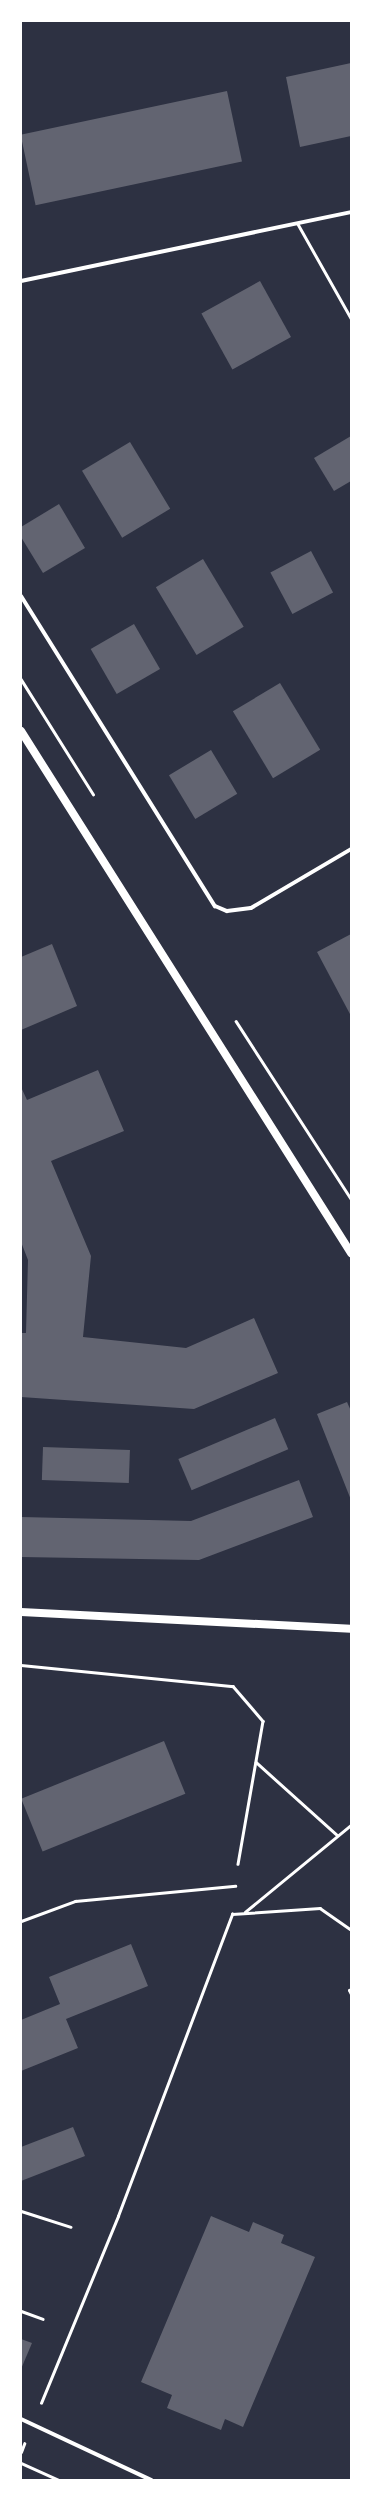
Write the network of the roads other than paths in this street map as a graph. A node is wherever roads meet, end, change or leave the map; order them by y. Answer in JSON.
{"nodes":[{"id":1,"x":351,"y":212,"type":"edge"},
{"id":2,"x":297,"y":224,"type":"junction"},
{"id":3,"x":21,"y":281,"type":"edge"},
{"id":4,"x":351,"y":319,"type":"edge"},
{"id":5,"x":21,"y":596,"type":"edge"},
{"id":6,"x":21,"y":731,"type":"edge"},
{"id":7,"x":351,"y":849,"type":"edge"},
{"id":8,"x":351,"y":1253,"type":"edge"},
{"id":9,"x":21,"y":1612,"type":"edge"},
{"id":10,"x":351,"y":1629,"type":"edge"},
{"id":11,"x":235,"y":1886,"type":"road end"},
{"id":12,"x":21,"y":1921,"type":"edge"},
{"id":13,"x":351,"y":1989,"type":"edge"},
{"id":14,"x":351,"y":1994,"type":"edge"},
{"id":15,"x":21,"y":2211,"type":"edge"},
{"id":16,"x":71,"y":2227,"type":"dead end"},
{"id":17,"x":21,"y":2311,"type":"edge"},
{"id":18,"x":43,"y":2319,"type":"dead end"},
{"id":19,"x":21,"y":2419,"type":"edge"},
{"id":20,"x":151,"y":2480,"type":"edge"}],
"edges":[{"from":1,"to":2,"type":"street"},
{"from":2,"to":3,"type":"street"},
{"from":2,"to":4,"type":"lane"},
{"from":5,"to":7,"type":"street"},
{"from":6,"to":8,"type":"main road"},
{"from":9,"to":10,"type":"main road"},
{"from":11,"to":12,"type":"lane"},
{"from":13,"to":14,"type":"lane"},
{"from":15,"to":16,"type":"lane"},
{"from":17,"to":18,"type":"lane"},
{"from":19,"to":20,"type":"street"}]}
